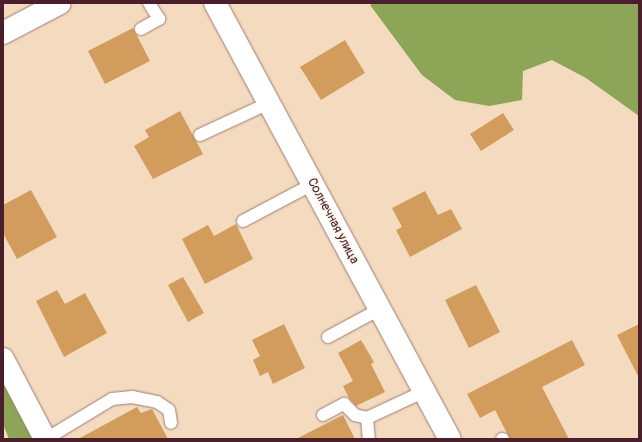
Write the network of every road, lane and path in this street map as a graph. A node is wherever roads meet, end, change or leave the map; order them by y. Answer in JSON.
{"nodes":[{"id":1,"x":60,"y":3,"type":"edge"},
{"id":2,"x":149,"y":3,"type":"edge"},
{"id":3,"x":215,"y":3,"type":"edge"},
{"id":4,"x":142,"y":29,"type":"dead end"},
{"id":5,"x":3,"y":33,"type":"edge"},
{"id":6,"x":269,"y":103,"type":"junction"},
{"id":7,"x":200,"y":134,"type":"dead end"},
{"id":8,"x":313,"y":184,"type":"junction"},
{"id":9,"x":243,"y":221,"type":"dead end"},
{"id":10,"x":380,"y":309,"type":"junction"},
{"id":11,"x":328,"y":337,"type":"dead end"},
{"id":12,"x":3,"y":359,"type":"edge"},
{"id":13,"x":425,"y":391,"type":"junction"},
{"id":14,"x":323,"y":415,"type":"dead end"},
{"id":15,"x":367,"y":418,"type":"junction"},
{"id":16,"x":171,"y":424,"type":"dead end"},
{"id":17,"x":45,"y":439,"type":"edge"},
{"id":18,"x":369,"y":439,"type":"edge"},
{"id":19,"x":450,"y":439,"type":"edge"}],
"edges":[{"from":1,"to":5,"type":"street"},
{"from":2,"to":4,"type":"lane"},
{"from":3,"to":6,"type":"street","name":"Солнечная улица"},
{"from":6,"to":7,"type":"lane"},
{"from":6,"to":8,"type":"street","name":"Солнечная улица"},
{"from":8,"to":9,"type":"lane"},
{"from":8,"to":10,"type":"street","name":"Солнечная улица"},
{"from":10,"to":11,"type":"lane"},
{"from":10,"to":13,"type":"street","name":"Солнечная улица"},
{"from":12,"to":17,"type":"street"},
{"from":13,"to":15,"type":"lane"},
{"from":13,"to":19,"type":"street","name":"Солнечная улица"},
{"from":14,"to":15,"type":"lane"},
{"from":15,"to":18,"type":"lane"},
{"from":16,"to":17,"type":"lane"}]}
